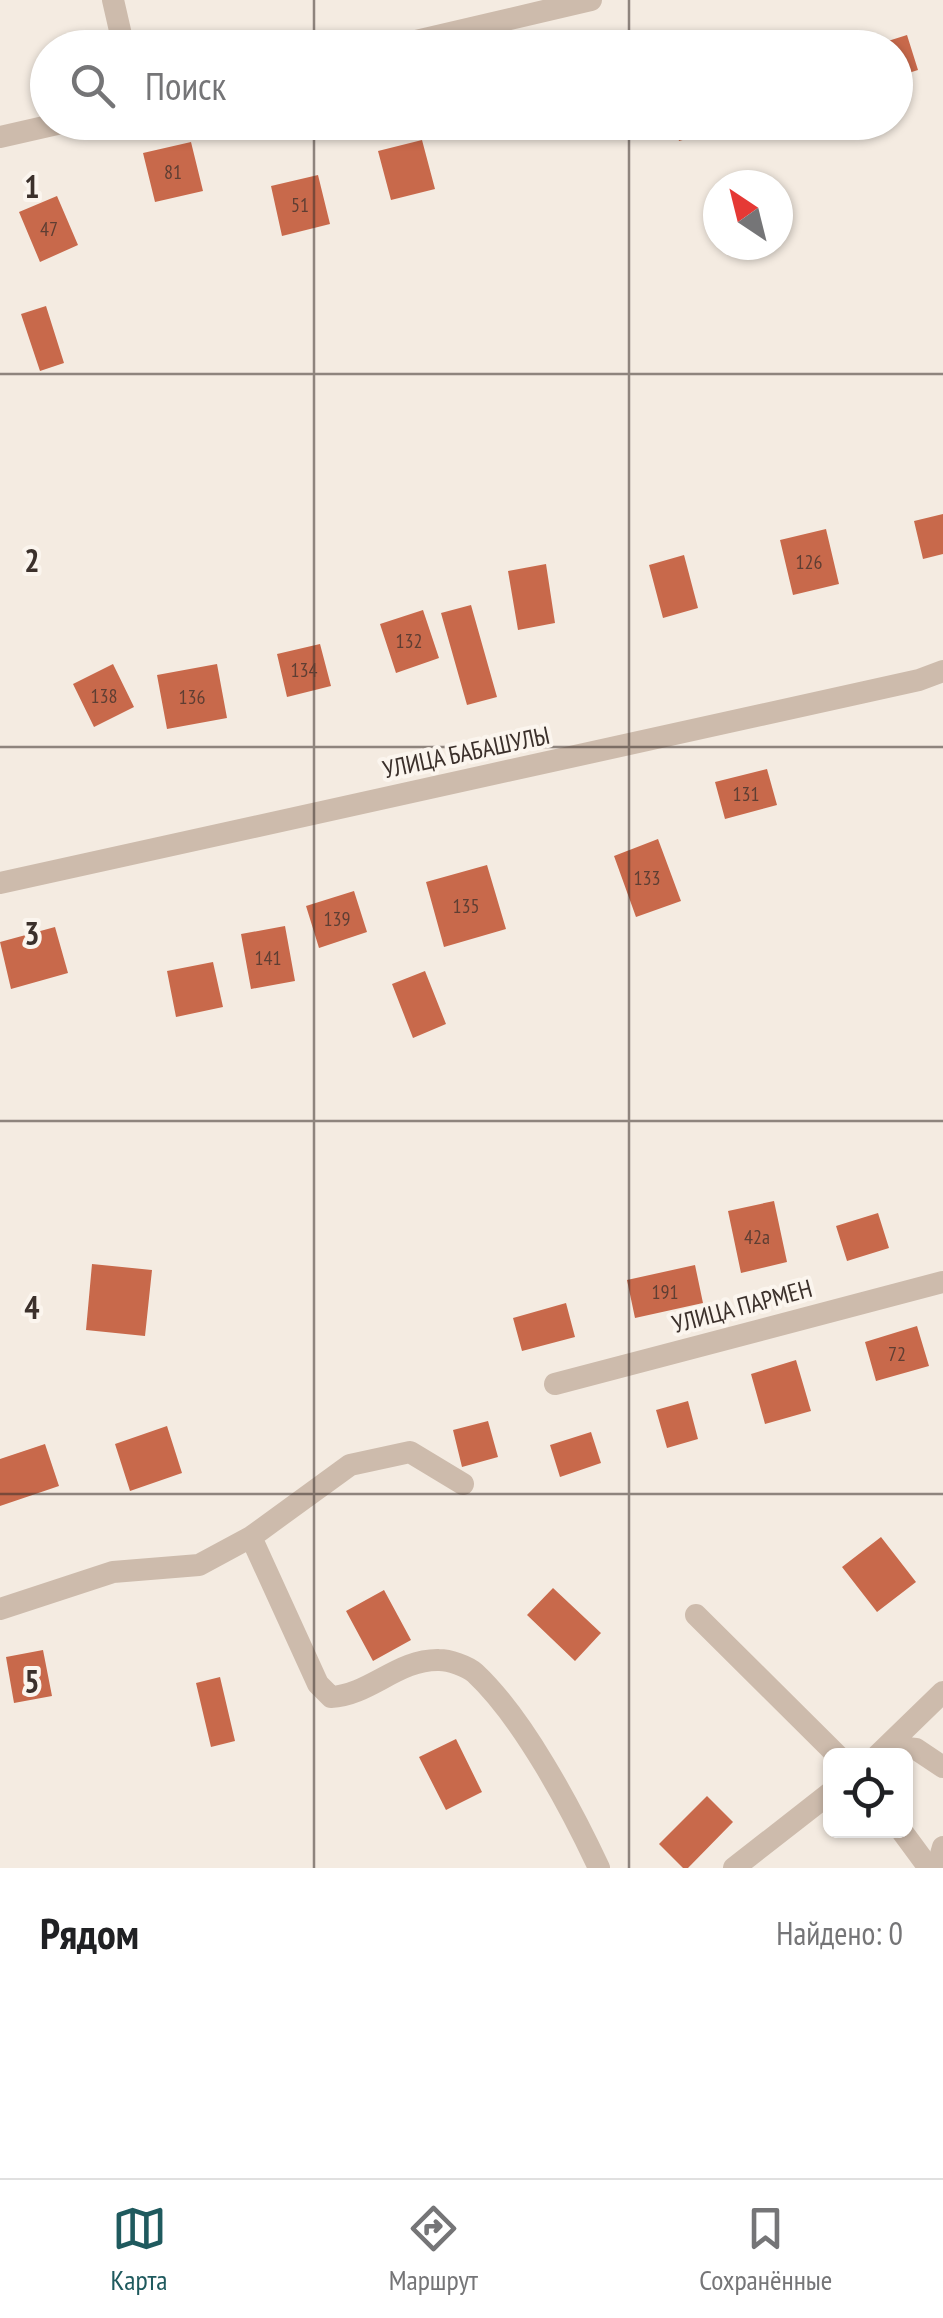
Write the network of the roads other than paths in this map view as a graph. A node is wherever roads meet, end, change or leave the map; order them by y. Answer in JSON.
{"nodes":[{"id":1,"x":113,"y":0,"type":"edge"},
{"id":2,"x":590,"y":0,"type":"edge"},
{"id":3,"x":561,"y":3,"type":"edge"},
{"id":4,"x":120,"y":30,"type":"edge"},
{"id":5,"x":456,"y":30,"type":"edge"},
{"id":6,"x":30,"y":130,"type":"edge"},
{"id":7,"x":0,"y":137,"type":"edge"},
{"id":8,"x":943,"y":672,"type":"edge"},
{"id":9,"x":0,"y":883,"type":"edge"},
{"id":10,"x":943,"y":1282,"type":"edge"},
{"id":11,"x":555,"y":1384,"type":"dead end"},
{"id":12,"x":463,"y":1484,"type":"dead end"},
{"id":13,"x":252,"y":1538,"type":"junction"},
{"id":14,"x":0,"y":1609,"type":"edge"},
{"id":15,"x":696,"y":1615,"type":"dead end"},
{"id":16,"x":943,"y":1692,"type":"edge"},
{"id":17,"x":830,"y":1748,"type":"edge"},
{"id":18,"x":885,"y":1748,"type":"edge"},
{"id":19,"x":913,"y":1749,"type":"edge"},
{"id":20,"x":943,"y":1767,"type":"edge"},
{"id":21,"x":823,"y":1801,"type":"edge"},
{"id":22,"x":907,"y":1838,"type":"edge"},
{"id":23,"x":943,"y":1847,"type":"edge"},
{"id":24,"x":599,"y":1868,"type":"edge"},
{"id":25,"x":734,"y":1868,"type":"edge"},
{"id":26,"x":929,"y":1868,"type":"edge"},
{"id":27,"x":937,"y":1868,"type":"edge"}],
"edges":[{"from":1,"to":4,"type":"street"},
{"from":2,"to":3,"type":"street"},
{"from":3,"to":5,"type":"street"},
{"from":6,"to":7,"type":"street"},
{"from":8,"to":9,"type":"street","name":"УЛИЦА БАБАШУЛЫ"},
{"from":10,"to":11,"type":"street","name":"УЛИЦА ПАРМЕН"},
{"from":12,"to":13,"type":"street"},
{"from":13,"to":14,"type":"street"},
{"from":13,"to":24,"type":"street"},
{"from":15,"to":17,"type":"street"},
{"from":16,"to":18,"type":"street"},
{"from":19,"to":20,"type":"street"},
{"from":21,"to":25,"type":"street"},
{"from":22,"to":26,"type":"street"},
{"from":23,"to":27,"type":"street"}]}
